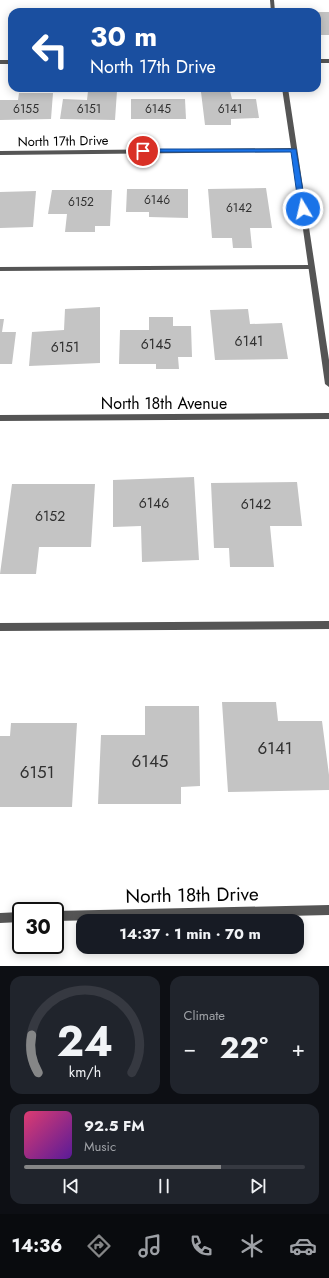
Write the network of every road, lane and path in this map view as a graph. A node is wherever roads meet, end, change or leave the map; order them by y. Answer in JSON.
{"nodes":[{"id":1,"x":286,"y":92,"type":"edge"},
{"id":2,"x":294,"y":150,"type":"junction"},
{"id":3,"x":0,"y":153,"type":"edge"},
{"id":4,"x":311,"y":267,"type":"junction"},
{"id":5,"x":0,"y":269,"type":"edge"},
{"id":6,"x":329,"y":384,"type":"edge"},
{"id":7,"x":329,"y":416,"type":"edge"},
{"id":8,"x":0,"y":418,"type":"edge"},
{"id":9,"x":329,"y":625,"type":"edge"},
{"id":10,"x":0,"y":627,"type":"edge"},
{"id":11,"x":329,"y":910,"type":"edge"},
{"id":12,"x":64,"y":916,"type":"edge"},
{"id":13,"x":12,"y":917,"type":"edge"},
{"id":14,"x":0,"y":918,"type":"edge"}],
"edges":[{"from":1,"to":2,"type":"street"},
{"from":2,"to":3,"type":"street","name":"North 17th Drive"},
{"from":2,"to":4,"type":"street"},
{"from":4,"to":5,"type":"street"},
{"from":4,"to":6,"type":"street"},
{"from":7,"to":8,"type":"street","name":"North 18th Avenue"},
{"from":9,"to":10,"type":"street"},
{"from":11,"to":12,"type":"street","name":"North 18th Drive"},
{"from":13,"to":14,"type":"street"}]}
